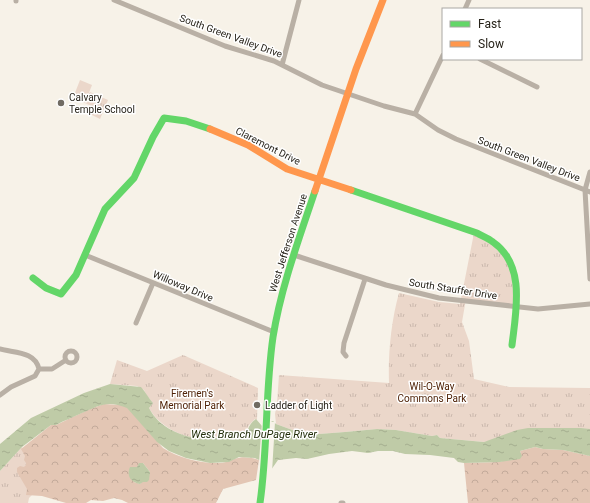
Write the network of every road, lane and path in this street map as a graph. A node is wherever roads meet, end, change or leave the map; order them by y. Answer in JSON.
{"nodes":[{"id":1,"x":114,"y":0,"type":"edge"},
{"id":2,"x":299,"y":0,"type":"edge"},
{"id":3,"x":383,"y":0,"type":"edge"},
{"id":4,"x":124,"y":2,"type":"edge"},
{"id":5,"x":442,"y":57,"type":"edge"},
{"id":6,"x":482,"y":60,"type":"edge"},
{"id":7,"x":282,"y":65,"type":"junction"},
{"id":8,"x":537,"y":87,"type":"dead end"},
{"id":9,"x":348,"y":95,"type":"junction"},
{"id":10,"x":415,"y":114,"type":"junction"},
{"id":11,"x":590,"y":172,"type":"edge"},
{"id":12,"x":319,"y":180,"type":"junction"},
{"id":13,"x":587,"y":191,"type":"edge"},
{"id":14,"x":85,"y":255,"type":"junction"},
{"id":15,"x":294,"y":255,"type":"junction"},
{"id":16,"x":33,"y":278,"type":"dead end"},
{"id":17,"x":365,"y":279,"type":"junction"},
{"id":18,"x":590,"y":280,"type":"edge"},
{"id":19,"x":153,"y":283,"type":"junction"},
{"id":20,"x":590,"y":304,"type":"edge"},
{"id":21,"x":516,"y":307,"type":"junction"},
{"id":22,"x":136,"y":323,"type":"dead end"},
{"id":23,"x":274,"y":332,"type":"junction"},
{"id":24,"x":512,"y":345,"type":"dead end"},
{"id":25,"x":0,"y":349,"type":"edge"},
{"id":26,"x":346,"y":356,"type":"dead end"},
{"id":27,"x":66,"y":360,"type":"dead end"},
{"id":28,"x":39,"y":369,"type":"junction"},
{"id":29,"x":0,"y":395,"type":"edge"},
{"id":30,"x":260,"y":503,"type":"edge"}],
"edges":[{"from":1,"to":4,"type":"street","name":"South Green Valley Drive"},
{"from":2,"to":7,"type":"street"},
{"from":3,"to":9,"type":"street","name":"West Jefferson Avenue"},
{"from":4,"to":7,"type":"street","name":"South Green Valley Drive"},
{"from":5,"to":10,"type":"street"},
{"from":6,"to":8,"type":"street"},
{"from":7,"to":9,"type":"street","name":"South Green Valley Drive"},
{"from":9,"to":10,"type":"street","name":"South Green Valley Drive"},
{"from":9,"to":12,"type":"street","name":"West Jefferson Avenue"},
{"from":10,"to":13,"type":"street","name":"South Green Valley Drive"},
{"from":11,"to":13,"type":"street"},
{"from":12,"to":14,"type":"street","name":"Claremont Drive"},
{"from":12,"to":15,"type":"street","name":"West Jefferson Avenue"},
{"from":12,"to":21,"type":"street","name":"Claremont Drive"},
{"from":13,"to":18,"type":"street"},
{"from":14,"to":16,"type":"street","name":"Claremont Drive"},
{"from":14,"to":19,"type":"street","name":"Willoway Drive"},
{"from":15,"to":17,"type":"street","name":"South Stauffer Drive"},
{"from":15,"to":23,"type":"street","name":"West Jefferson Avenue"},
{"from":17,"to":21,"type":"street","name":"South Stauffer Drive"},
{"from":17,"to":26,"type":"street"},
{"from":19,"to":22,"type":"street"},
{"from":19,"to":23,"type":"street","name":"Willoway Drive"},
{"from":20,"to":21,"type":"street","name":"South Stauffer Drive"},
{"from":21,"to":24,"type":"street","name":"Claremont Drive"},
{"from":23,"to":30,"type":"street","name":"West Jefferson Avenue"},
{"from":25,"to":28,"type":"street"},
{"from":27,"to":28,"type":"street"},
{"from":28,"to":29,"type":"street"}]}
